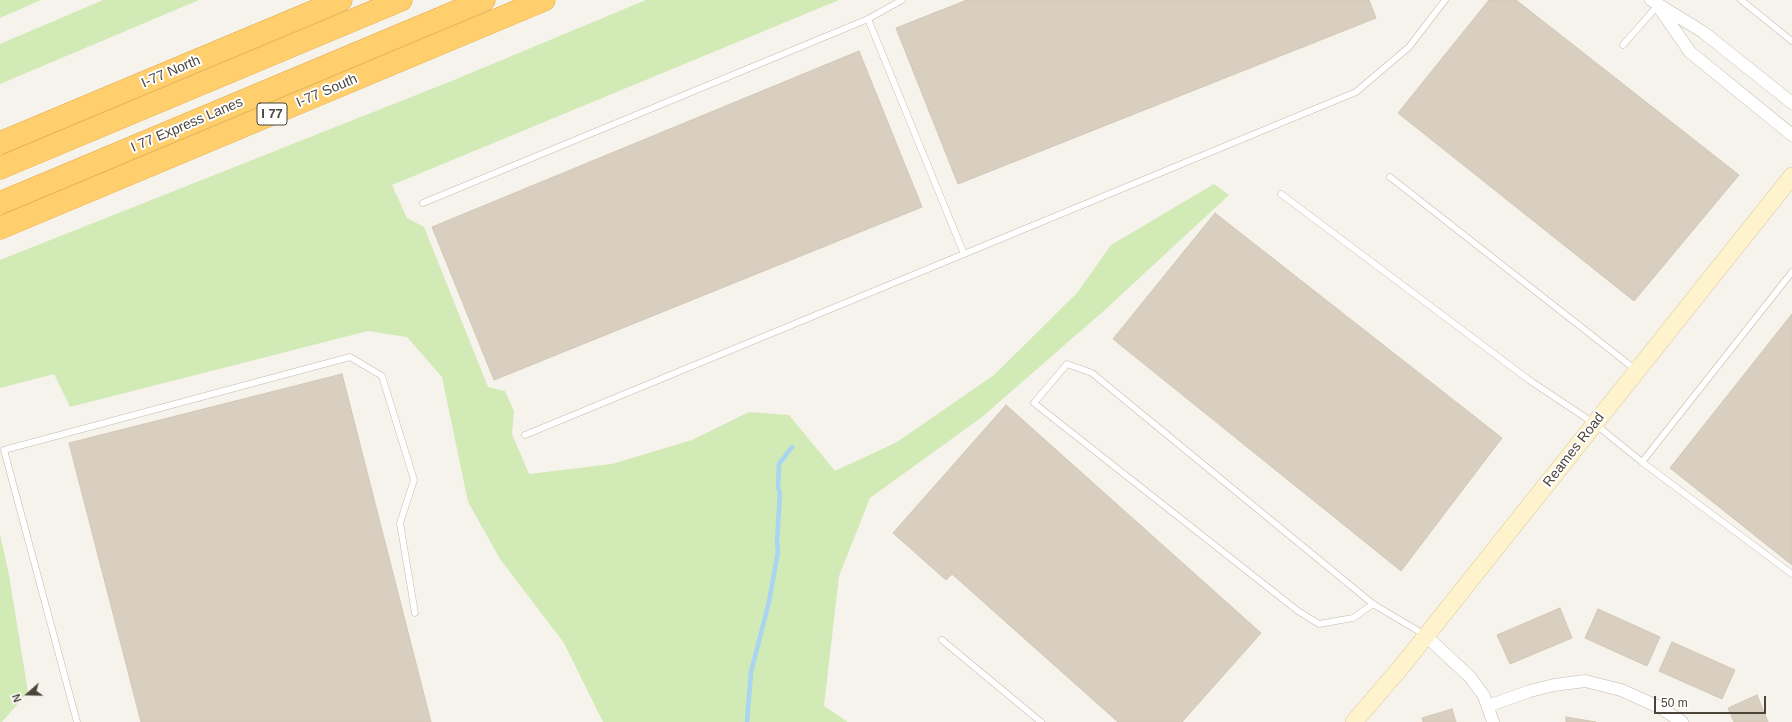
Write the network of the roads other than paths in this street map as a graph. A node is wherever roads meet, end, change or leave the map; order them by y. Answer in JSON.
{"nodes":[{"id":1,"x":341,"y":0,"type":"edge"},
{"id":2,"x":401,"y":0,"type":"edge"},
{"id":3,"x":484,"y":0,"type":"edge"},
{"id":4,"x":544,"y":0,"type":"edge"},
{"id":5,"x":902,"y":0,"type":"edge"},
{"id":6,"x":1445,"y":0,"type":"edge"},
{"id":7,"x":1740,"y":0,"type":"edge"},
{"id":8,"x":1657,"y":2,"type":"edge"},
{"id":9,"x":868,"y":18,"type":"junction"},
{"id":10,"x":1792,"y":41,"type":"edge"},
{"id":11,"x":1622,"y":45,"type":"dead end"},
{"id":12,"x":1792,"y":102,"type":"edge"},
{"id":13,"x":1792,"y":135,"type":"edge"},
{"id":14,"x":0,"y":143,"type":"edge"},
{"id":15,"x":0,"y":168,"type":"edge"},
{"id":16,"x":1792,"y":176,"type":"edge"},
{"id":17,"x":1390,"y":177,"type":"dead end"},
{"id":18,"x":1281,"y":194,"type":"dead end"},
{"id":19,"x":0,"y":203,"type":"edge"},
{"id":20,"x":423,"y":203,"type":"dead end"},
{"id":21,"x":0,"y":228,"type":"edge"},
{"id":22,"x":964,"y":254,"type":"junction"},
{"id":23,"x":1792,"y":272,"type":"edge"},
{"id":24,"x":1637,"y":371,"type":"junction"},
{"id":25,"x":1595,"y":424,"type":"junction"},
{"id":26,"x":525,"y":435,"type":"dead end"},
{"id":27,"x":1642,"y":462,"type":"junction"},
{"id":28,"x":1792,"y":574,"type":"edge"},
{"id":29,"x":1373,"y":604,"type":"junction"},
{"id":30,"x":415,"y":613,"type":"dead end"},
{"id":31,"x":1426,"y":636,"type":"junction"},
{"id":32,"x":942,"y":640,"type":"dead end"},
{"id":33,"x":1488,"y":706,"type":"junction"},
{"id":34,"x":77,"y":722,"type":"edge"},
{"id":35,"x":1041,"y":722,"type":"edge"},
{"id":36,"x":1354,"y":722,"type":"edge"},
{"id":37,"x":1493,"y":722,"type":"edge"},
{"id":38,"x":1682,"y":722,"type":"edge"}],
"edges":[{"from":1,"to":14,"type":"highway","name":"I-77 North"},
{"from":2,"to":15,"type":"highway"},
{"from":3,"to":19,"type":"highway","name":"I 77 Express Lanes","number":"I 77"},
{"from":4,"to":21,"type":"highway","name":"I-77 South","number":"I 77"},
{"from":5,"to":9,"type":"lane"},
{"from":6,"to":22,"type":"lane"},
{"from":7,"to":10,"type":"lane"},
{"from":8,"to":11,"type":"lane"},
{"from":8,"to":12,"type":"street"},
{"from":8,"to":13,"type":"street"},
{"from":9,"to":20,"type":"lane"},
{"from":9,"to":22,"type":"lane"},
{"from":16,"to":24,"type":"main road","name":"Reames Road"},
{"from":17,"to":24,"type":"lane"},
{"from":18,"to":25,"type":"lane"},
{"from":22,"to":26,"type":"lane"},
{"from":23,"to":27,"type":"lane"},
{"from":24,"to":25,"type":"main road","name":"Reames Road"},
{"from":25,"to":27,"type":"lane"},
{"from":25,"to":31,"type":"main road","name":"Reames Road"},
{"from":27,"to":28,"type":"lane"},
{"from":29,"to":29,"type":"lane"},
{"from":29,"to":31,"type":"lane"},
{"from":30,"to":34,"type":"lane"},
{"from":31,"to":33,"type":"street"},
{"from":31,"to":36,"type":"main road","name":"Reames Road"},
{"from":32,"to":35,"type":"lane"},
{"from":33,"to":37,"type":"street"},
{"from":33,"to":38,"type":"street"}]}
